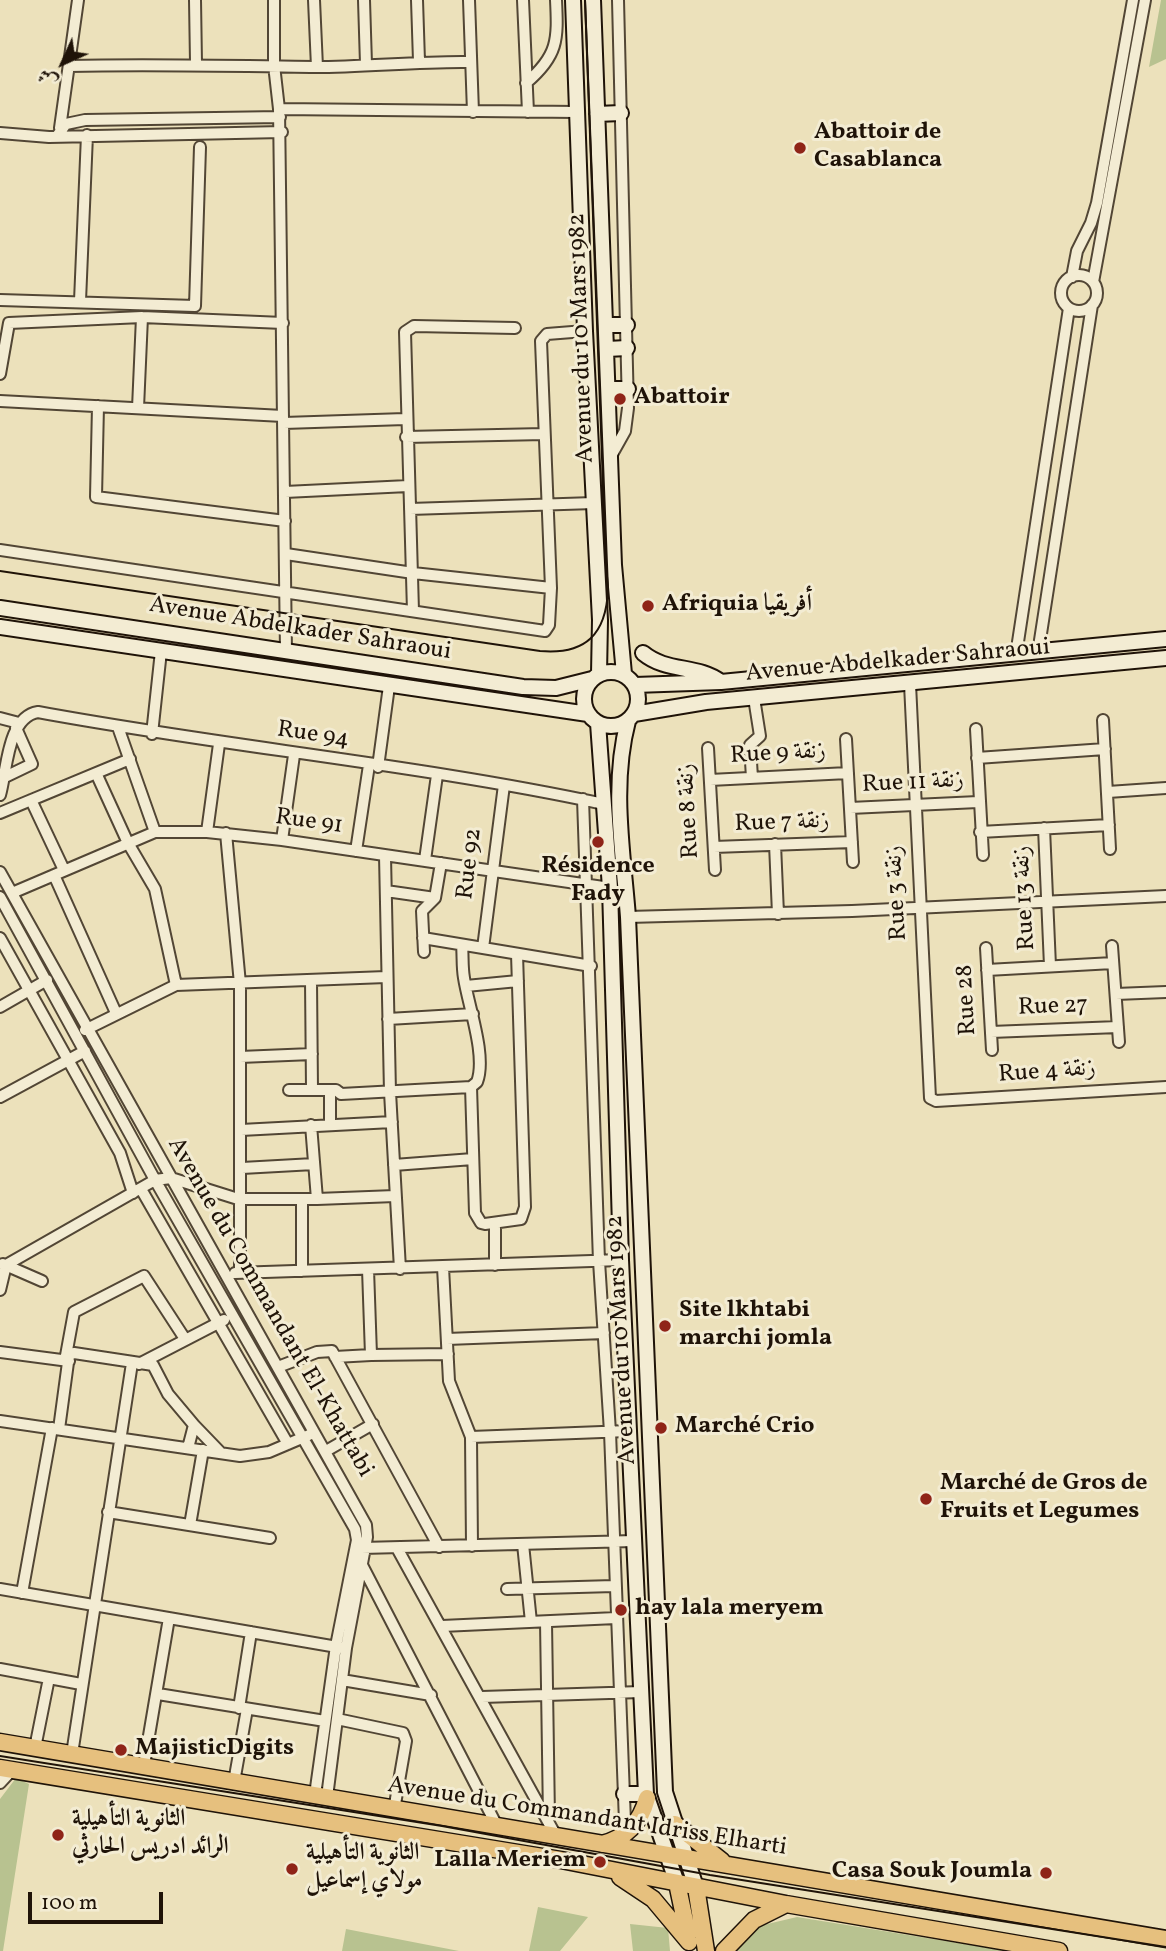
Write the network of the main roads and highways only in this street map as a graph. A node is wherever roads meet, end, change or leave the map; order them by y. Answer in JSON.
{"nodes":[{"id":1,"x":573,"y":0,"type":"edge"},
{"id":2,"x":593,"y":0,"type":"edge"},
{"id":3,"x":621,"y":113,"type":"road end"},
{"id":4,"x":597,"y":114,"type":"junction"},
{"id":5,"x":627,"y":325,"type":"road end"},
{"id":6,"x":607,"y":326,"type":"junction"},
{"id":7,"x":627,"y":348,"type":"road end"},
{"id":8,"x":607,"y":349,"type":"junction"},
{"id":9,"x":608,"y":389,"type":"junction"},
{"id":10,"x":628,"y":389,"type":"road end"},
{"id":11,"x":0,"y":608,"type":"edge"},
{"id":12,"x":0,"y":627,"type":"edge"},
{"id":13,"x":1165,"y":639,"type":"edge"},
{"id":14,"x":643,"y":653,"type":"dead end"},
{"id":15,"x":1166,"y":660,"type":"edge"},
{"id":16,"x":624,"y":674,"type":"junction"},
{"id":17,"x":596,"y":677,"type":"junction"},
{"id":18,"x":721,"y":682,"type":"junction"},
{"id":19,"x":635,"y":685,"type":"junction"},
{"id":20,"x":631,"y":718,"type":"junction"},
{"id":21,"x":593,"y":719,"type":"junction"},
{"id":22,"x":0,"y":1742,"type":"edge"},
{"id":23,"x":6,"y":1769,"type":"edge"},
{"id":24,"x":624,"y":1794,"type":"road end"},
{"id":25,"x":646,"y":1796,"type":"junction"},
{"id":26,"x":674,"y":1824,"type":"junction"},
{"id":27,"x":601,"y":1844,"type":"junction"},
{"id":28,"x":667,"y":1855,"type":"junction"},
{"id":29,"x":687,"y":1858,"type":"junction"},
{"id":30,"x":727,"y":1864,"type":"junction"},
{"id":31,"x":610,"y":1870,"type":"junction"},
{"id":32,"x":677,"y":1883,"type":"junction"},
{"id":33,"x":696,"y":1887,"type":"junction"},
{"id":34,"x":786,"y":1904,"type":"junction"},
{"id":35,"x":1166,"y":1939,"type":"edge"},
{"id":36,"x":690,"y":1946,"type":"edge"},
{"id":37,"x":706,"y":1951,"type":"edge"},
{"id":38,"x":724,"y":1951,"type":"edge"},
{"id":39,"x":1059,"y":1951,"type":"edge"}],
"edges":[{"from":1,"to":17,"type":"main road","name":"Avenue du 10 Mars 1982"},
{"from":2,"to":4,"type":"main road","name":"Avenue du 10 Mars 1982"},
{"from":3,"to":4,"type":"main road"},
{"from":4,"to":6,"type":"main road","name":"Avenue du 10 Mars 1982"},
{"from":5,"to":6,"type":"main road"},
{"from":6,"to":8,"type":"main road","name":"Avenue du 10 Mars 1982"},
{"from":7,"to":8,"type":"main road"},
{"from":8,"to":9,"type":"main road","name":"Avenue du 10 Mars 1982"},
{"from":9,"to":10,"type":"main road"},
{"from":9,"to":16,"type":"main road","name":"Avenue du 10 Mars 1982"},
{"from":11,"to":17,"type":"main road","name":"Avenue Abdelkader Sahraoui"},
{"from":12,"to":21,"type":"main road","name":"Avenue Abdelkader Sahraoui"},
{"from":13,"to":18,"type":"main road","name":"Avenue Abdelkader Sahraoui"},
{"from":14,"to":18,"type":"main road"},
{"from":15,"to":20,"type":"main road","name":"Avenue Abdelkader Sahraoui"},
{"from":16,"to":17,"type":"main road"},
{"from":16,"to":19,"type":"main road"},
{"from":17,"to":21,"type":"main road"},
{"from":18,"to":19,"type":"main road","name":"Avenue Abdelkader Sahraoui"},
{"from":19,"to":20,"type":"main road"},
{"from":20,"to":21,"type":"main road"},
{"from":20,"to":26,"type":"main road","name":"Avenue du 10 Mars 1982"},
{"from":21,"to":25,"type":"main road","name":"Avenue du 10 Mars 1982"},
{"from":22,"to":27,"type":"main road","name":"Avenue du Commandant Idriss Elharti"},
{"from":23,"to":31,"type":"main road","name":"Avenue du Commandant Idriss Elharti"},
{"from":24,"to":25,"type":"main road"},
{"from":25,"to":27,"type":"main road"},
{"from":25,"to":28,"type":"main road","name":"Avenue du 10 Mars 1982"},
{"from":26,"to":29,"type":"main road","name":"Avenue du 10 Mars 1982"},
{"from":26,"to":30,"type":"main road"},
{"from":27,"to":28,"type":"main road","name":"Avenue du Commandant Idriss Elharti"},
{"from":28,"to":29,"type":"main road","name":"Avenue du Commandant Idriss Elharti"},
{"from":28,"to":32,"type":"main road","name":"Avenue du 10 Mars 1982"},
{"from":29,"to":30,"type":"main road","name":"Avenue du Commandant Idriss Elharti"},
{"from":29,"to":33,"type":"main road","name":"Avenue du 10 Mars 1982"},
{"from":30,"to":35,"type":"main road","name":"Avenue du Commandant Idriss Elharti"},
{"from":31,"to":32,"type":"main road","name":"Avenue du Commandant Idriss Elharti"},
{"from":31,"to":36,"type":"main road"},
{"from":32,"to":33,"type":"main road","name":"Avenue du Commandant Idriss Elharti"},
{"from":32,"to":36,"type":"main road","name":"Avenue du 10 Mars 1982"},
{"from":33,"to":34,"type":"main road","name":"Avenue du Commandant Idriss Elharti"},
{"from":33,"to":37,"type":"main road","name":"Avenue du 10 Mars 1982"},
{"from":34,"to":38,"type":"main road"},
{"from":34,"to":39,"type":"main road","name":"Avenue du Commandant Idriss Elharti"}]}
